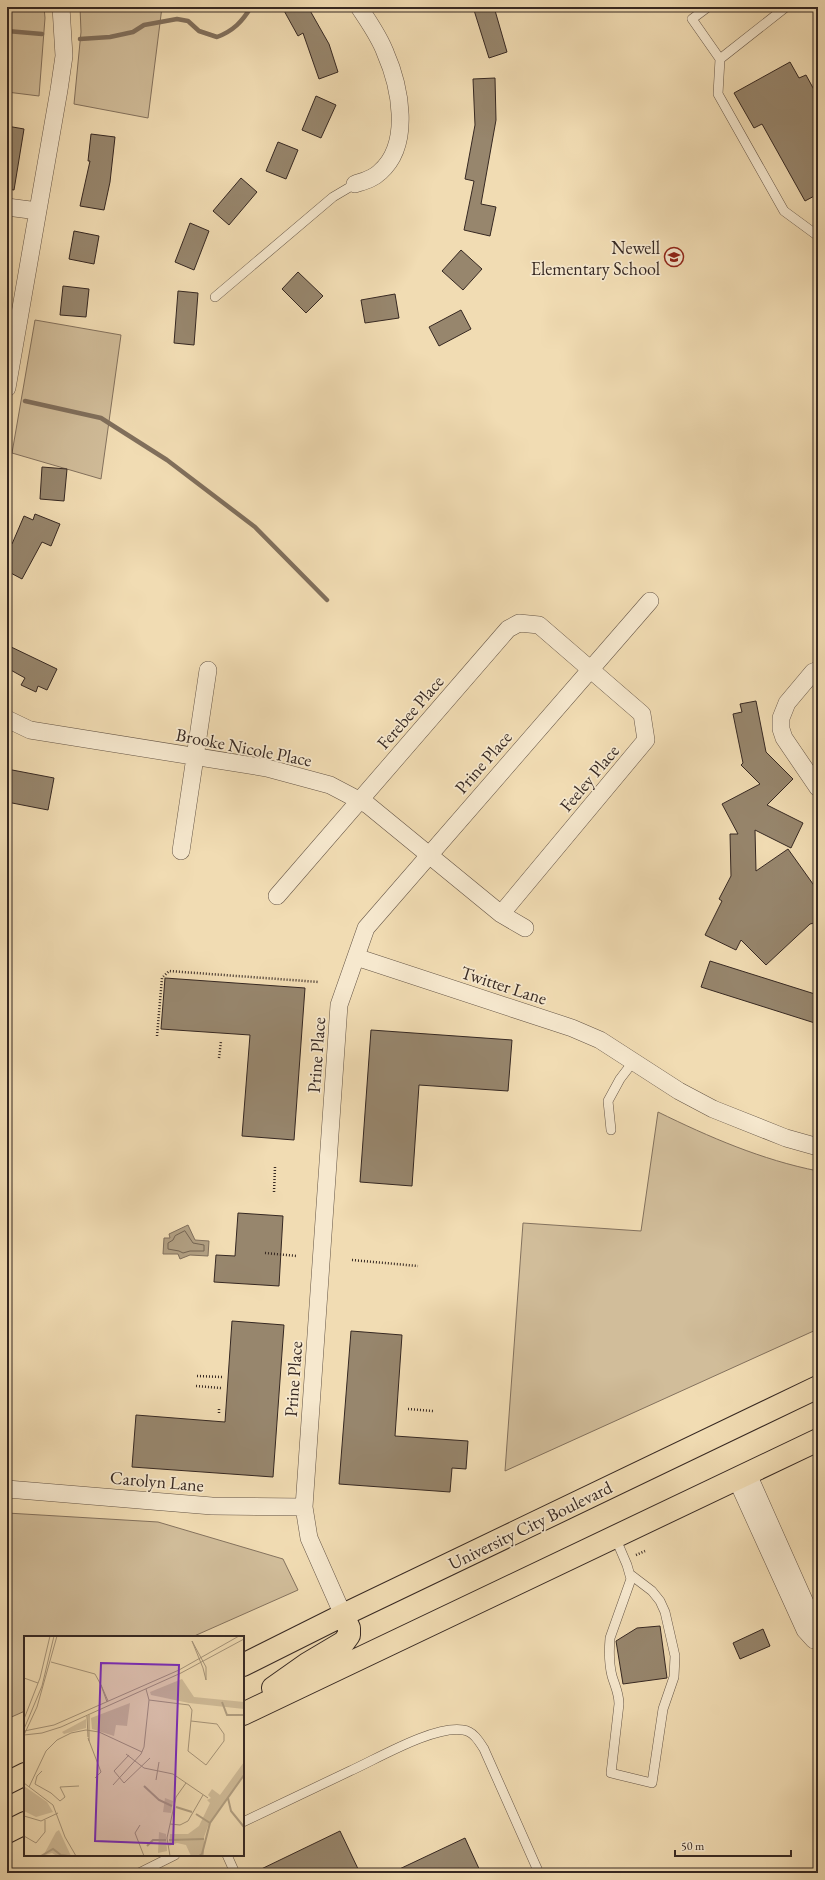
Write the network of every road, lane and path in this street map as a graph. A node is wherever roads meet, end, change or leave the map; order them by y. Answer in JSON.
{"nodes":[{"id":1,"x":61,"y":7,"type":"edge"},
{"id":2,"x":359,"y":7,"type":"edge"},
{"id":3,"x":708,"y":7,"type":"edge"},
{"id":4,"x":786,"y":7,"type":"edge"},
{"id":5,"x":720,"y":59,"type":"junction"},
{"id":6,"x":355,"y":184,"type":"joint"},
{"id":7,"x":7,"y":206,"type":"edge"},
{"id":8,"x":38,"y":211,"type":"junction"},
{"id":9,"x":818,"y":236,"type":"edge"},
{"id":10,"x":215,"y":297,"type":"dead end"},
{"id":11,"x":7,"y":388,"type":"edge"},
{"id":12,"x":650,"y":601,"type":"dead end"},
{"id":13,"x":590,"y":668,"type":"junction"},
{"id":14,"x":208,"y":670,"type":"dead end"},
{"id":15,"x":818,"y":670,"type":"edge"},
{"id":16,"x":7,"y":719,"type":"edge"},
{"id":17,"x":194,"y":756,"type":"junction"},
{"id":18,"x":818,"y":788,"type":"edge"},
{"id":19,"x":360,"y":800,"type":"junction"},
{"id":20,"x":181,"y":851,"type":"dead end"},
{"id":21,"x":429,"y":855,"type":"junction"},
{"id":22,"x":277,"y":896,"type":"dead end"},
{"id":23,"x":501,"y":914,"type":"junction"},
{"id":24,"x":525,"y":928,"type":"dead end"},
{"id":25,"x":356,"y":957,"type":"junction"},
{"id":26,"x":319,"y":982,"type":"dead end"},
{"id":27,"x":157,"y":1036,"type":"dead end"},
{"id":28,"x":220,"y":1040,"type":"dead end"},
{"id":29,"x":219,"y":1058,"type":"dead end"},
{"id":30,"x":633,"y":1062,"type":"junction"},
{"id":31,"x":611,"y":1130,"type":"dead end"},
{"id":32,"x":818,"y":1147,"type":"edge"},
{"id":33,"x":275,"y":1167,"type":"dead end"},
{"id":34,"x":274,"y":1192,"type":"dead end"},
{"id":35,"x":265,"y":1254,"type":"dead end"},
{"id":36,"x":297,"y":1256,"type":"dead end"},
{"id":37,"x":352,"y":1260,"type":"dead end"},
{"id":38,"x":418,"y":1266,"type":"dead end"},
{"id":39,"x":197,"y":1376,"type":"dead end"},
{"id":40,"x":222,"y":1377,"type":"dead end"},
{"id":41,"x":196,"y":1386,"type":"dead end"},
{"id":42,"x":818,"y":1387,"type":"edge"},
{"id":43,"x":221,"y":1388,"type":"dead end"},
{"id":44,"x":219,"y":1408,"type":"dead end"},
{"id":45,"x":408,"y":1409,"type":"dead end"},
{"id":46,"x":432,"y":1411,"type":"dead end"},
{"id":47,"x":219,"y":1413,"type":"dead end"},
{"id":48,"x":818,"y":1434,"type":"edge"},
{"id":49,"x":818,"y":1440,"type":"edge"},
{"id":50,"x":798,"y":1449,"type":"junction"},
{"id":51,"x":742,"y":1475,"type":"junction"},
{"id":52,"x":7,"y":1489,"type":"edge"},
{"id":53,"x":304,"y":1507,"type":"junction"},
{"id":54,"x":614,"y":1536,"type":"junction"},
{"id":55,"x":631,"y":1575,"type":"junction"},
{"id":56,"x":343,"y":1615,"type":"junction"},
{"id":57,"x":816,"y":1644,"type":"edge"},
{"id":58,"x":244,"y":1664,"type":"edge"},
{"id":59,"x":244,"y":1709,"type":"edge"},
{"id":60,"x":244,"y":1714,"type":"edge"},
{"id":61,"x":24,"y":1774,"type":"edge"},
{"id":62,"x":7,"y":1783,"type":"edge"},
{"id":63,"x":244,"y":1822,"type":"edge"},
{"id":64,"x":24,"y":1824,"type":"edge"},
{"id":65,"x":7,"y":1832,"type":"edge"},
{"id":66,"x":173,"y":1856,"type":"edge"},
{"id":67,"x":227,"y":1856,"type":"edge"},
{"id":68,"x":139,"y":1873,"type":"edge"},
{"id":69,"x":235,"y":1873,"type":"edge"},
{"id":70,"x":539,"y":1873,"type":"edge"}],
"edges":[{"from":1,"to":8,"type":"street"},
{"from":2,"to":6,"type":"street"},
{"from":3,"to":5,"type":"lane"},
{"from":4,"to":5,"type":"lane"},
{"from":5,"to":9,"type":"lane"},
{"from":6,"to":10,"type":"lane"},
{"from":7,"to":8,"type":"street"},
{"from":8,"to":11,"type":"street"},
{"from":12,"to":13,"type":"street","name":"Prine Place"},
{"from":13,"to":19,"type":"street","name":"Ferebee Place"},
{"from":13,"to":21,"type":"street","name":"Prine Place"},
{"from":13,"to":23,"type":"street","name":"Feeley Place"},
{"from":14,"to":17,"type":"street"},
{"from":15,"to":18,"type":"street"},
{"from":16,"to":17,"type":"street","name":"Brooke Nicole Place"},
{"from":17,"to":19,"type":"street","name":"Brooke Nicole Place"},
{"from":17,"to":20,"type":"street"},
{"from":19,"to":21,"type":"street","name":"Brooke Nicole Place"},
{"from":19,"to":22,"type":"street","name":"Ferebee Place"},
{"from":21,"to":23,"type":"street","name":"Brooke Nicole Place"},
{"from":21,"to":25,"type":"street","name":"Prine Place"},
{"from":23,"to":24,"type":"street","name":"Brooke Nicole Place"},
{"from":25,"to":30,"type":"street","name":"Twitter Lane"},
{"from":25,"to":53,"type":"street","name":"Prine Place"},
{"from":26,"to":27,"type":"path"},
{"from":28,"to":29,"type":"path"},
{"from":30,"to":31,"type":"lane"},
{"from":30,"to":32,"type":"street","name":"Twitter Lane"},
{"from":33,"to":34,"type":"path"},
{"from":35,"to":36,"type":"path"},
{"from":37,"to":38,"type":"path"},
{"from":39,"to":40,"type":"path"},
{"from":41,"to":43,"type":"path"},
{"from":42,"to":56,"type":"main road","name":"University City Boulevard"},
{"from":44,"to":47,"type":"path"},
{"from":45,"to":46,"type":"path"},
{"from":48,"to":50,"type":"main road"},
{"from":49,"to":50,"type":"main road"},
{"from":50,"to":51,"type":"main road"},
{"from":51,"to":54,"type":"main road"},
{"from":51,"to":57,"type":"street"},
{"from":52,"to":53,"type":"street","name":"Carolyn Lane"},
{"from":53,"to":56,"type":"street","name":"Prine Place"},
{"from":54,"to":55,"type":"lane"},
{"from":54,"to":60,"type":"main road"},
{"from":55,"to":55,"type":"lane"},
{"from":56,"to":58,"type":"main road","name":"University City Boulevard"},
{"from":56,"to":59,"type":"main road"},
{"from":61,"to":62,"type":"main road"},
{"from":63,"to":70,"type":"lane"},
{"from":64,"to":65,"type":"main road"},
{"from":66,"to":68,"type":"lane"},
{"from":67,"to":69,"type":"lane"}]}
